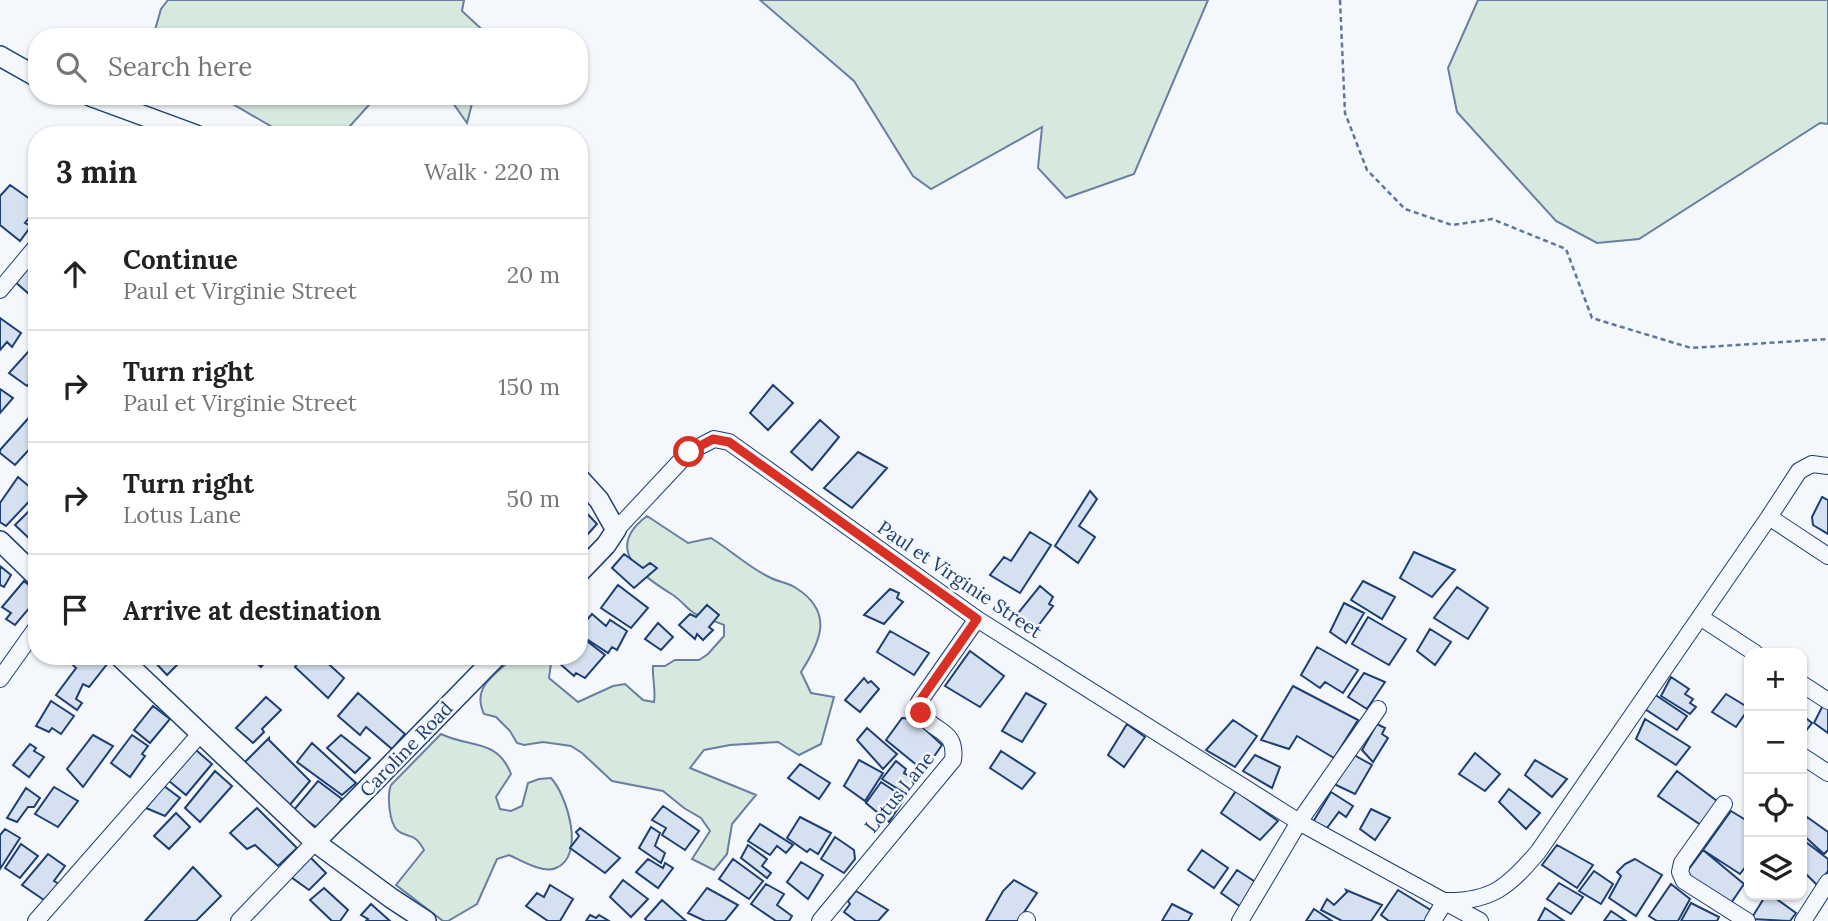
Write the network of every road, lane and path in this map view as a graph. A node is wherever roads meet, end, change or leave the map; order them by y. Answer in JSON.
{"nodes":[{"id":1,"x":1340,"y":0,"type":"edge"},
{"id":2,"x":0,"y":56,"type":"edge"},
{"id":3,"x":28,"y":72,"type":"edge"},
{"id":4,"x":114,"y":105,"type":"edge"},
{"id":5,"x":172,"y":126,"type":"edge"},
{"id":6,"x":28,"y":256,"type":"edge"},
{"id":7,"x":0,"y":290,"type":"edge"},
{"id":8,"x":1828,"y":339,"type":"edge"},
{"id":9,"x":1828,"y":467,"type":"edge"},
{"id":10,"x":588,"y":488,"type":"edge"},
{"id":11,"x":1769,"y":517,"type":"junction"},
{"id":12,"x":616,"y":530,"type":"junction"},
{"id":13,"x":0,"y":541,"type":"edge"},
{"id":14,"x":1828,"y":556,"type":"edge"},
{"id":15,"x":588,"y":564,"type":"edge"},
{"id":16,"x":28,"y":568,"type":"edge"},
{"id":17,"x":1700,"y":617,"type":"junction"},
{"id":18,"x":977,"y":619,"type":"junction"},
{"id":19,"x":28,"y":640,"type":"edge"},
{"id":20,"x":1747,"y":648,"type":"edge"},
{"id":21,"x":128,"y":665,"type":"edge"},
{"id":22,"x":488,"y":665,"type":"edge"},
{"id":23,"x":0,"y":679,"type":"edge"},
{"id":24,"x":1807,"y":687,"type":"edge"},
{"id":25,"x":1828,"y":701,"type":"edge"},
{"id":26,"x":1378,"y":709,"type":"dead end"},
{"id":27,"x":200,"y":734,"type":"junction"},
{"id":28,"x":1807,"y":759,"type":"edge"},
{"id":29,"x":1828,"y":773,"type":"edge"},
{"id":30,"x":1724,"y":804,"type":"dead end"},
{"id":31,"x":1299,"y":822,"type":"junction"},
{"id":32,"x":315,"y":842,"type":"junction"},
{"id":33,"x":1828,"y":882,"type":"edge"},
{"id":34,"x":1445,"y":901,"type":"junction"},
{"id":35,"x":36,"y":921,"type":"edge"},
{"id":36,"x":239,"y":921,"type":"edge"},
{"id":37,"x":426,"y":921,"type":"edge"},
{"id":38,"x":820,"y":921,"type":"edge"},
{"id":39,"x":1240,"y":921,"type":"edge"},
{"id":40,"x":1433,"y":921,"type":"edge"},
{"id":41,"x":1480,"y":921,"type":"edge"},
{"id":42,"x":1747,"y":921,"type":"edge"},
{"id":43,"x":1803,"y":921,"type":"edge"}],
"edges":[{"from":1,"to":8,"type":"path"},
{"from":2,"to":3,"type":"main road"},
{"from":4,"to":5,"type":"main road"},
{"from":6,"to":7,"type":"street"},
{"from":9,"to":11,"type":"street"},
{"from":10,"to":12,"type":"main road"},
{"from":11,"to":14,"type":"street"},
{"from":11,"to":17,"type":"street"},
{"from":12,"to":15,"type":"main road"},
{"from":12,"to":18,"type":"street","name":"Paul et Virginie Street"},
{"from":13,"to":16,"type":"main road"},
{"from":17,"to":20,"type":"street"},
{"from":17,"to":34,"type":"street"},
{"from":18,"to":31,"type":"street","name":"Paul et Virginie Street"},
{"from":18,"to":38,"type":"street","name":"Lotus Lane"},
{"from":19,"to":23,"type":"street"},
{"from":21,"to":27,"type":"main road"},
{"from":22,"to":32,"type":"main road","name":"Caroline Road"},
{"from":24,"to":25,"type":"street"},
{"from":26,"to":31,"type":"street"},
{"from":27,"to":32,"type":"main road"},
{"from":27,"to":35,"type":"street"},
{"from":28,"to":29,"type":"street"},
{"from":30,"to":42,"type":"street"},
{"from":31,"to":34,"type":"street","name":"Paul et Virginie Street"},
{"from":31,"to":39,"type":"street"},
{"from":32,"to":36,"type":"street"},
{"from":32,"to":37,"type":"main road"},
{"from":33,"to":43,"type":"street"},
{"from":34,"to":40,"type":"street"},
{"from":34,"to":41,"type":"street","name":"Paul et Virginie Street"}]}
